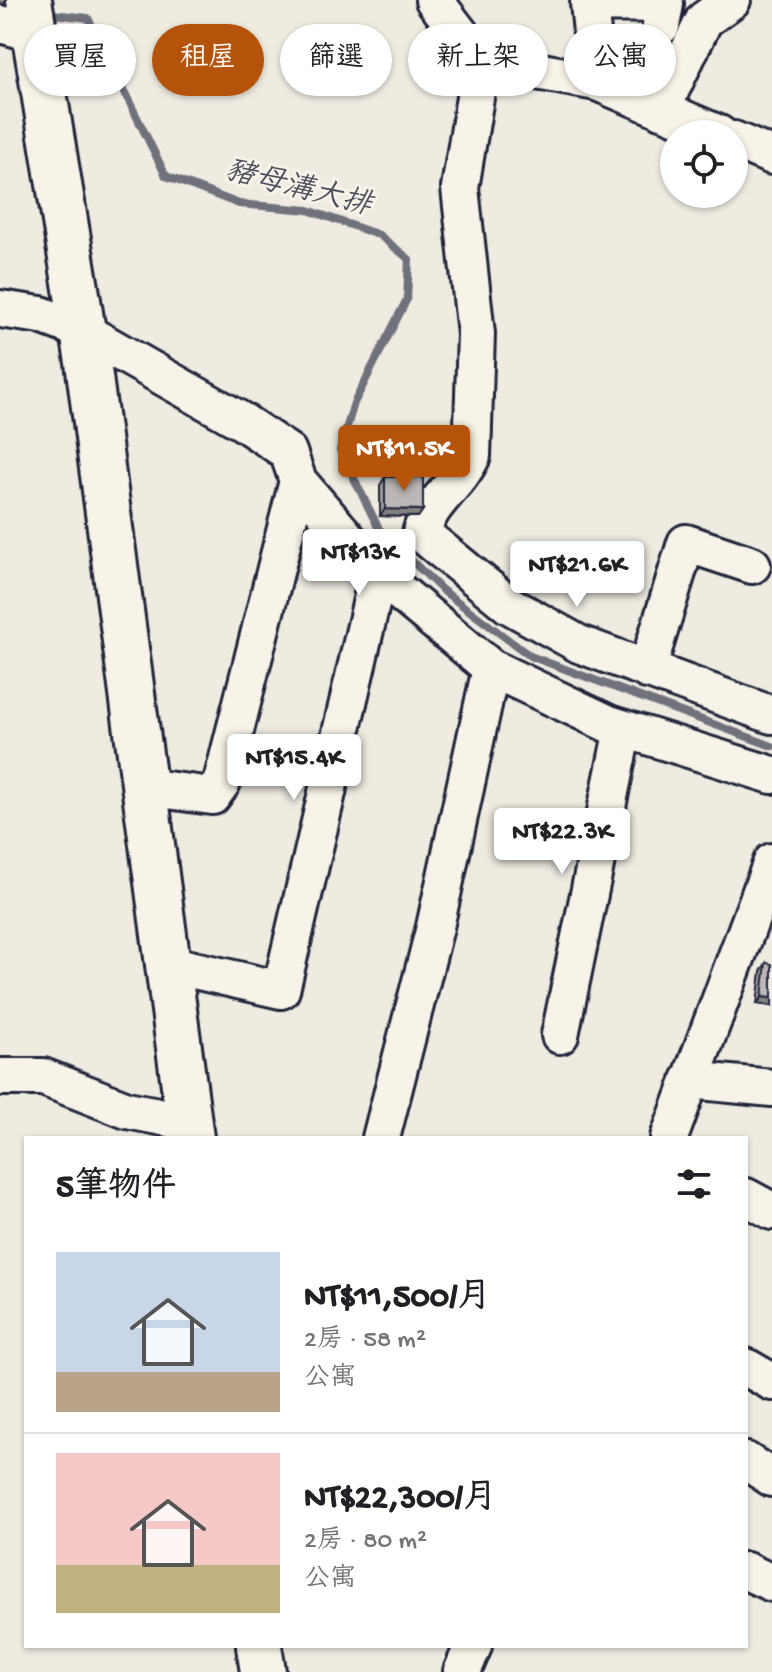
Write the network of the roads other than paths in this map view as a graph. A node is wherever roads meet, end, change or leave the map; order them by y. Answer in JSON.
{"nodes":[{"id":1,"x":434,"y":0,"type":"edge"},
{"id":2,"x":732,"y":0,"type":"edge"},
{"id":3,"x":24,"y":20,"type":"edge"},
{"id":4,"x":452,"y":24,"type":"edge"},
{"id":5,"x":591,"y":24,"type":"edge"},
{"id":6,"x":661,"y":24,"type":"edge"},
{"id":7,"x":475,"y":96,"type":"edge"},
{"id":8,"x":629,"y":96,"type":"edge"},
{"id":9,"x":661,"y":110,"type":"junction"},
{"id":10,"x":685,"y":120,"type":"edge"},
{"id":11,"x":748,"y":146,"type":"edge"},
{"id":12,"x":772,"y":156,"type":"edge"},
{"id":13,"x":0,"y":309,"type":"edge"},
{"id":14,"x":81,"y":330,"type":"junction"},
{"id":15,"x":298,"y":481,"type":"junction"},
{"id":16,"x":752,"y":565,"type":"dead end"},
{"id":17,"x":378,"y":574,"type":"junction"},
{"id":18,"x":491,"y":668,"type":"junction"},
{"id":19,"x":647,"y":670,"type":"junction"},
{"id":20,"x":772,"y":715,"type":"edge"},
{"id":21,"x":623,"y":729,"type":"junction"},
{"id":22,"x":772,"y":775,"type":"edge"},
{"id":23,"x":144,"y":787,"type":"junction"},
{"id":24,"x":772,"y":862,"type":"edge"},
{"id":25,"x":168,"y":964,"type":"junction"},
{"id":26,"x":560,"y":1035,"type":"dead end"},
{"id":27,"x":0,"y":1077,"type":"edge"},
{"id":28,"x":690,"y":1080,"type":"junction"},
{"id":29,"x":772,"y":1088,"type":"edge"},
{"id":30,"x":190,"y":1130,"type":"edge"},
{"id":31,"x":382,"y":1136,"type":"edge"},
{"id":32,"x":670,"y":1136,"type":"edge"},
{"id":33,"x":748,"y":1198,"type":"edge"},
{"id":34,"x":772,"y":1211,"type":"edge"},
{"id":35,"x":748,"y":1368,"type":"edge"},
{"id":36,"x":772,"y":1382,"type":"edge"},
{"id":37,"x":748,"y":1462,"type":"edge"},
{"id":38,"x":772,"y":1478,"type":"edge"},
{"id":39,"x":748,"y":1572,"type":"edge"},
{"id":40,"x":772,"y":1583,"type":"edge"},
{"id":41,"x":259,"y":1648,"type":"edge"},
{"id":42,"x":472,"y":1648,"type":"edge"},
{"id":43,"x":263,"y":1672,"type":"edge"},
{"id":44,"x":462,"y":1672,"type":"edge"}],
"edges":[{"from":1,"to":4,"type":"street"},
{"from":2,"to":9,"type":"street"},
{"from":3,"to":14,"type":"main road"},
{"from":5,"to":6,"type":"street"},
{"from":7,"to":19,"type":"street"},
{"from":8,"to":9,"type":"street"},
{"from":9,"to":10,"type":"street"},
{"from":11,"to":12,"type":"street"},
{"from":13,"to":14,"type":"street"},
{"from":14,"to":15,"type":"street"},
{"from":14,"to":23,"type":"main road"},
{"from":15,"to":17,"type":"street"},
{"from":15,"to":23,"type":"street"},
{"from":16,"to":19,"type":"street"},
{"from":17,"to":18,"type":"street"},
{"from":17,"to":25,"type":"street"},
{"from":18,"to":21,"type":"street"},
{"from":18,"to":31,"type":"street"},
{"from":19,"to":20,"type":"street"},
{"from":21,"to":22,"type":"street"},
{"from":21,"to":26,"type":"street"},
{"from":23,"to":25,"type":"main road"},
{"from":24,"to":28,"type":"street"},
{"from":25,"to":30,"type":"main road"},
{"from":27,"to":30,"type":"street"},
{"from":28,"to":29,"type":"street"},
{"from":28,"to":32,"type":"street"},
{"from":33,"to":34,"type":"street"},
{"from":35,"to":36,"type":"street"},
{"from":37,"to":38,"type":"street"},
{"from":39,"to":40,"type":"street"},
{"from":41,"to":43,"type":"main road"},
{"from":42,"to":44,"type":"street"}]}
